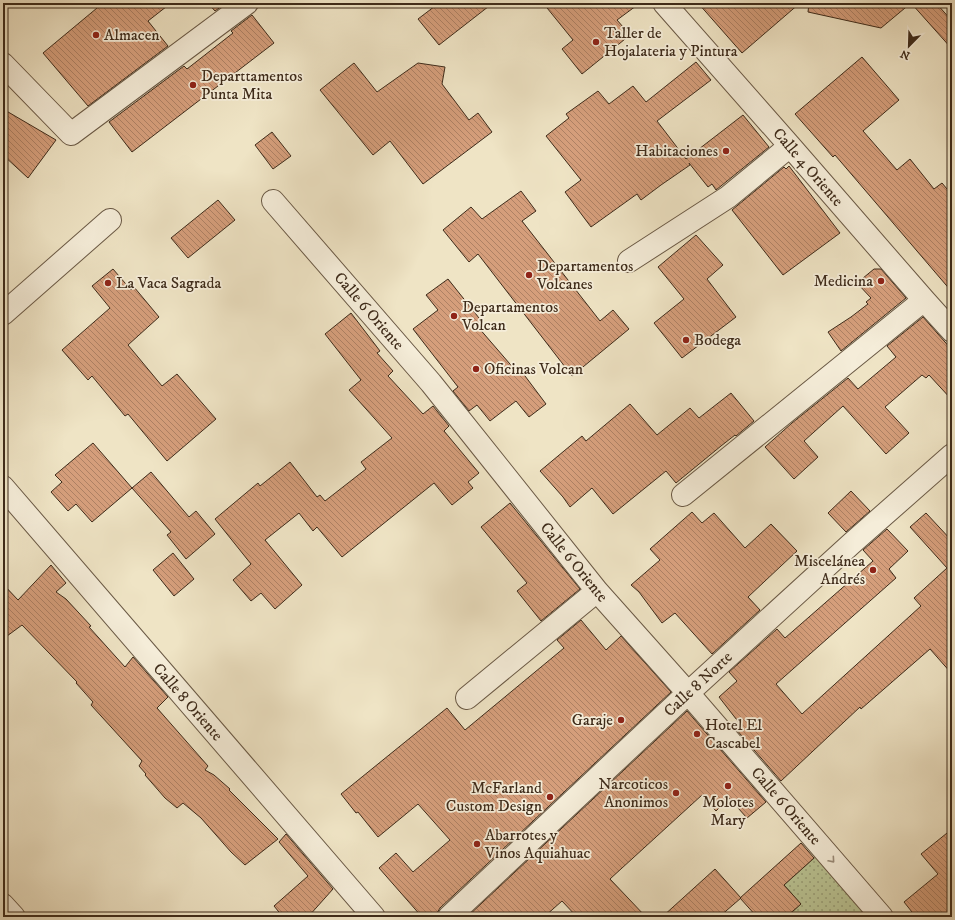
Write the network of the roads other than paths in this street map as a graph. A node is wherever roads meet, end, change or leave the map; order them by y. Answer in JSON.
{"nodes":[{"id":1,"x":247,"y":3,"type":"edge"},
{"id":2,"x":664,"y":3,"type":"edge"},
{"id":3,"x":3,"y":64,"type":"edge"},
{"id":4,"x":790,"y":146,"type":"junction"},
{"id":5,"x":273,"y":201,"type":"dead end"},
{"id":6,"x":110,"y":220,"type":"dead end"},
{"id":7,"x":629,"y":261,"type":"dead end"},
{"id":8,"x":924,"y":300,"type":"junction"},
{"id":9,"x":3,"y":314,"type":"edge"},
{"id":10,"x":952,"y":331,"type":"edge"},
{"id":11,"x":952,"y":455,"type":"edge"},
{"id":12,"x":3,"y":487,"type":"edge"},
{"id":13,"x":683,"y":495,"type":"dead end"},
{"id":14,"x":597,"y":591,"type":"junction"},
{"id":15,"x":688,"y":692,"type":"junction"},
{"id":16,"x":467,"y":698,"type":"dead end"},
{"id":17,"x":3,"y":905,"type":"edge"},
{"id":18,"x":14,"y":917,"type":"edge"},
{"id":19,"x":374,"y":917,"type":"edge"},
{"id":20,"x":449,"y":917,"type":"edge"},
{"id":21,"x":882,"y":917,"type":"edge"}],
"edges":[{"from":1,"to":3,"type":"street"},
{"from":2,"to":4,"type":"street","name":"Calle 4 Oriente"},
{"from":4,"to":7,"type":"street"},
{"from":4,"to":8,"type":"street","name":"Calle 4 Oriente"},
{"from":5,"to":14,"type":"street","name":"Calle 6 Oriente"},
{"from":6,"to":9,"type":"street"},
{"from":8,"to":10,"type":"street","name":"Calle 4 Oriente"},
{"from":8,"to":13,"type":"street"},
{"from":11,"to":15,"type":"street","name":"Calle 8 Norte"},
{"from":12,"to":19,"type":"street","name":"Calle 8 Oriente"},
{"from":14,"to":15,"type":"street","name":"Calle 6 Oriente"},
{"from":14,"to":16,"type":"street"},
{"from":15,"to":20,"type":"street","name":"Calle 8 Norte"},
{"from":15,"to":21,"type":"street","name":"Calle 6 Oriente","one_way":true},
{"from":17,"to":18,"type":"street"}]}
